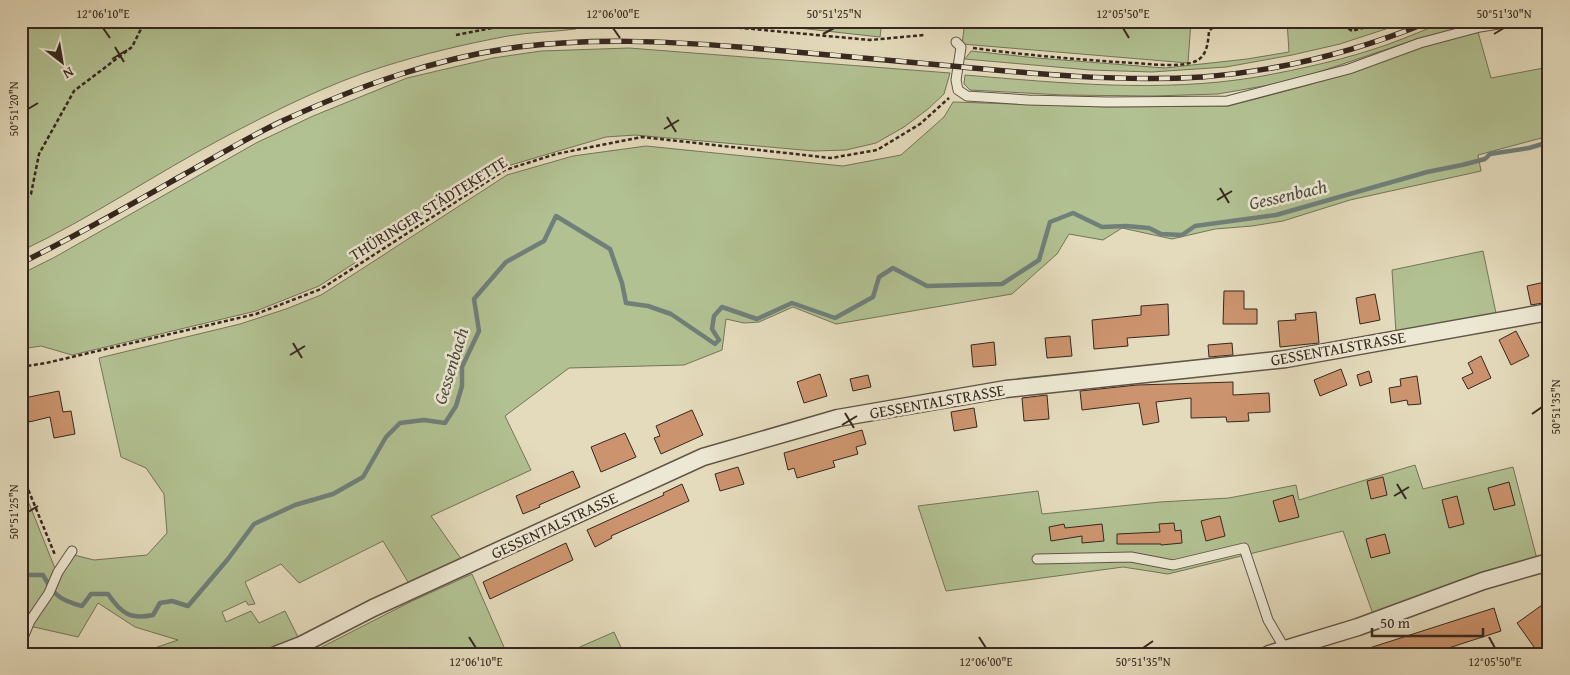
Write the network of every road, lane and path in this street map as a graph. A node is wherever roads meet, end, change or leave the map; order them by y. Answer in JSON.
{"nodes":[{"id":1,"x":145,"y":21,"type":"edge"},
{"id":2,"x":528,"y":21,"type":"edge"},
{"id":3,"x":667,"y":21,"type":"edge"},
{"id":4,"x":1220,"y":21,"type":"edge"},
{"id":5,"x":1338,"y":21,"type":"edge"},
{"id":6,"x":1387,"y":21,"type":"edge"},
{"id":7,"x":1517,"y":21,"type":"edge"},
{"id":8,"x":456,"y":35,"type":"dead end"},
{"id":9,"x":924,"y":35,"type":"dead end"},
{"id":10,"x":959,"y":44,"type":"joint"},
{"id":11,"x":958,"y":90,"type":"junction"},
{"id":12,"x":21,"y":203,"type":"edge"},
{"id":13,"x":1549,"y":312,"type":"edge"},
{"id":14,"x":21,"y":367,"type":"edge"},
{"id":15,"x":21,"y":472,"type":"edge"},
{"id":16,"x":72,"y":551,"type":"dead end"},
{"id":17,"x":1037,"y":560,"type":"dead end"},
{"id":18,"x":1549,"y":562,"type":"edge"},
{"id":19,"x":61,"y":568,"type":"junction"},
{"id":20,"x":21,"y":642,"type":"edge"},
{"id":21,"x":1285,"y":649,"type":"junction"},
{"id":22,"x":278,"y":654,"type":"edge"},
{"id":23,"x":1269,"y":654,"type":"edge"}],
"edges":[{"from":1,"to":12,"type":"path"},
{"from":2,"to":8,"type":"path"},
{"from":3,"to":9,"type":"path"},
{"from":4,"to":10,"type":"path"},
{"from":5,"to":6,"type":"path"},
{"from":7,"to":11,"type":"lane"},
{"from":10,"to":11,"type":"lane"},
{"from":11,"to":14,"type":"path","name":"THÜRINGER STÄDTEKETTE"},
{"from":13,"to":22,"type":"street","name":"GESSENTALSTRASSE"},
{"from":15,"to":19,"type":"path"},
{"from":16,"to":19,"type":"lane"},
{"from":17,"to":21,"type":"lane"},
{"from":18,"to":21,"type":"street"},
{"from":19,"to":20,"type":"lane"},
{"from":21,"to":23,"type":"street"}]}
